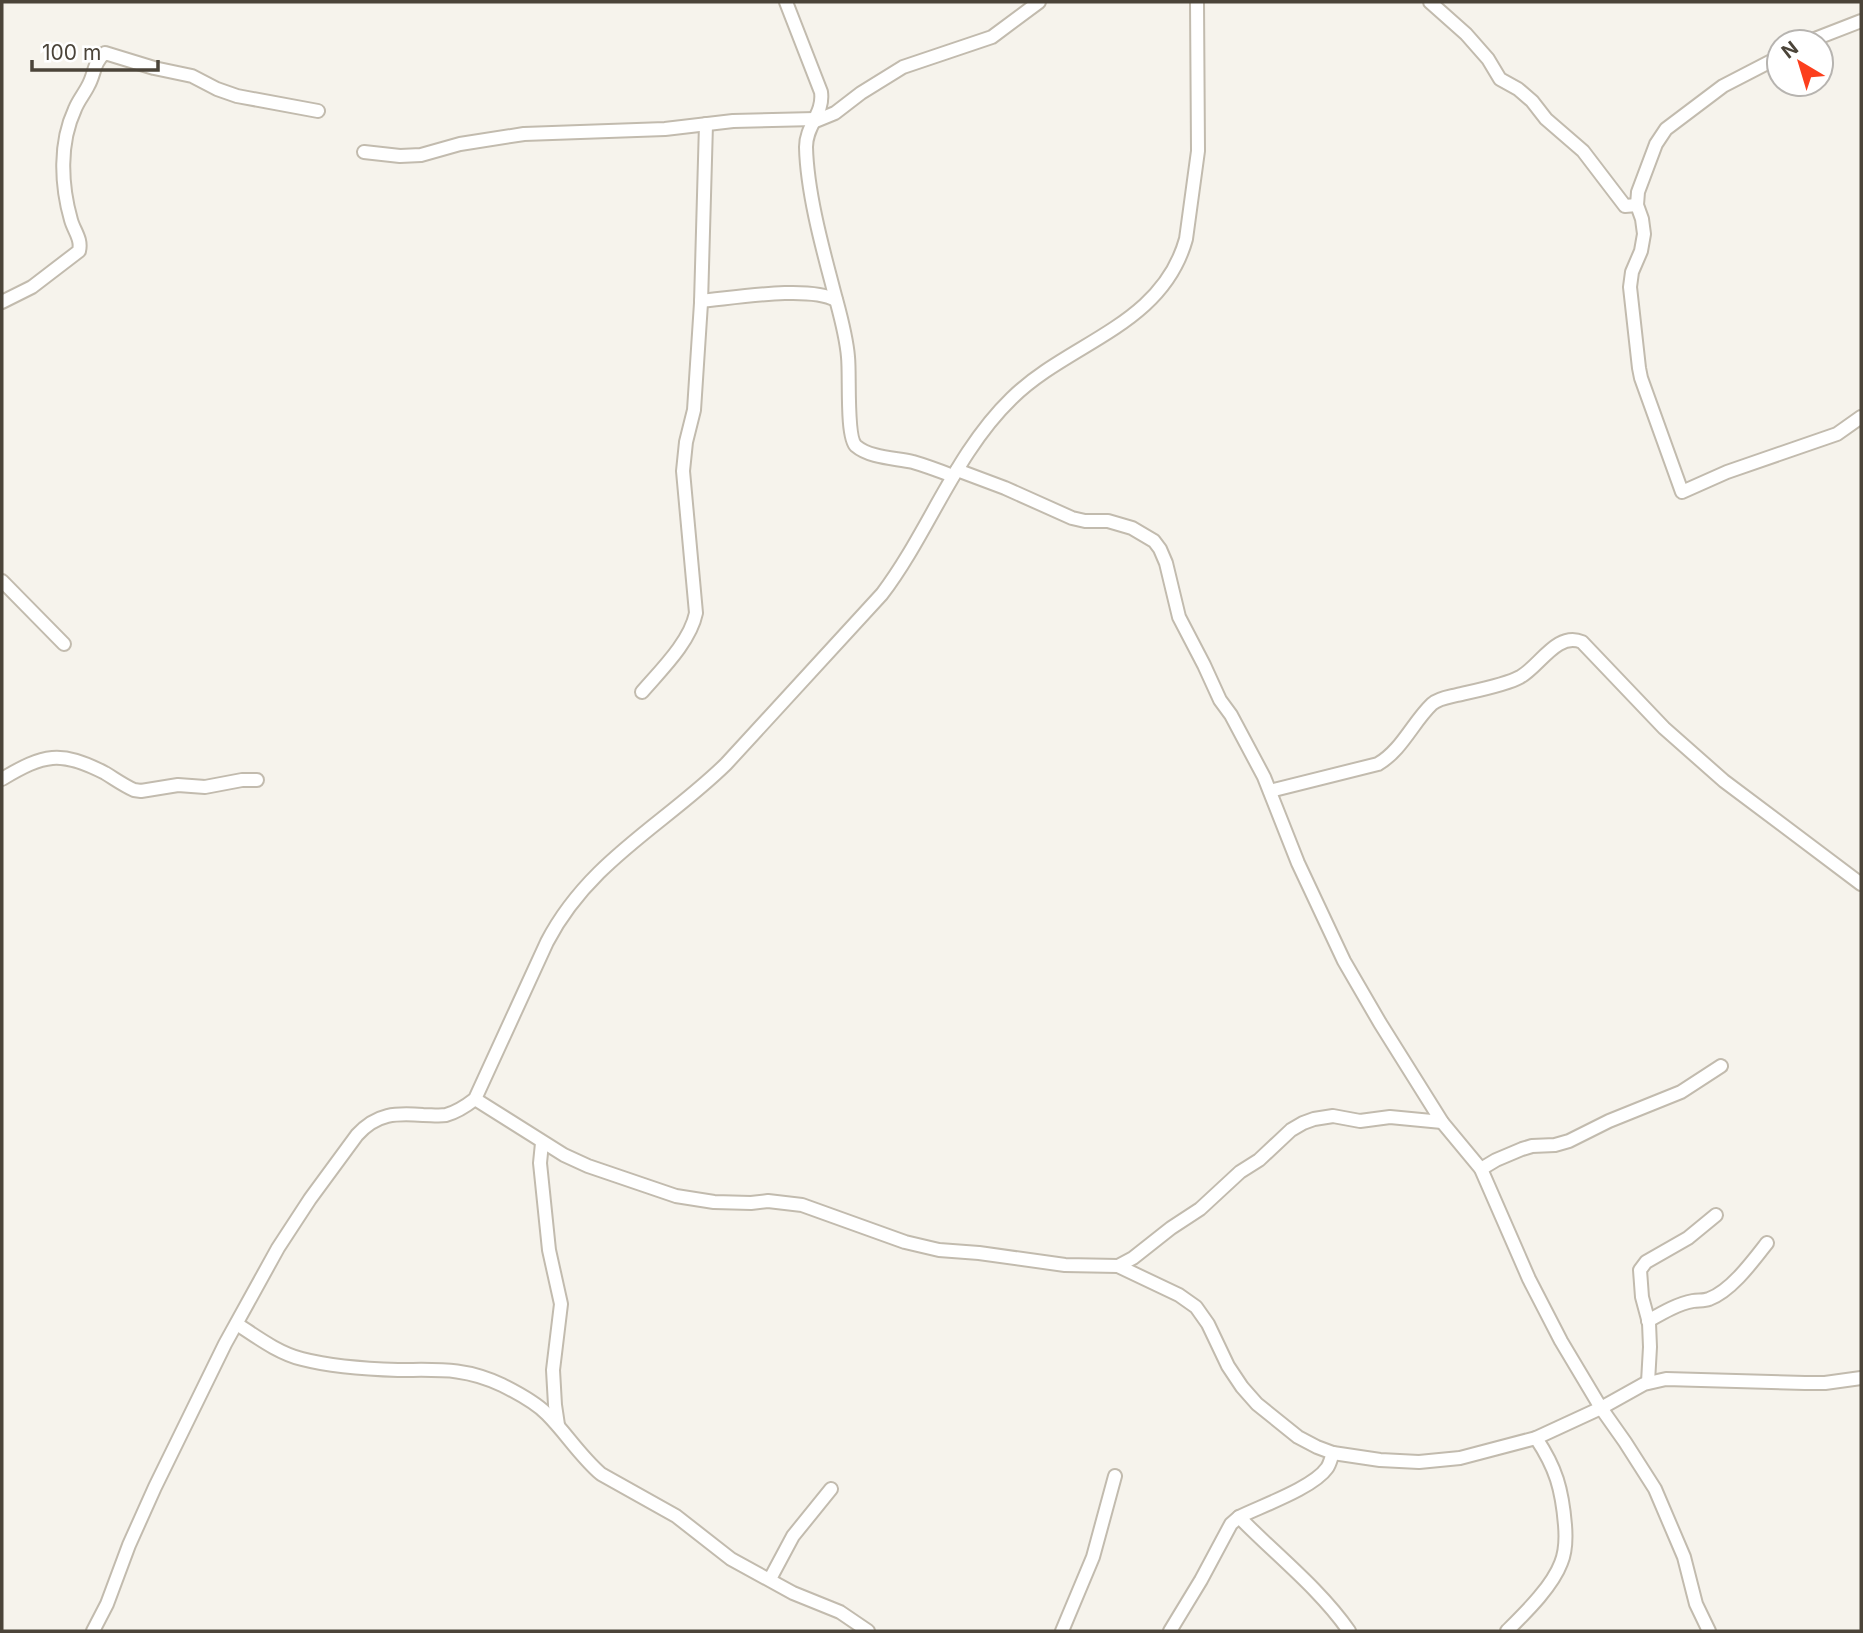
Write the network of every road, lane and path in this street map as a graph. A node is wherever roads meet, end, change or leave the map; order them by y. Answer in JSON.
{"nodes":[{"id":1,"x":786,"y":2,"type":"edge"},
{"id":2,"x":1039,"y":2,"type":"edge"},
{"id":3,"x":1197,"y":2,"type":"edge"},
{"id":4,"x":1430,"y":2,"type":"edge"},
{"id":5,"x":1861,"y":21,"type":"edge"},
{"id":6,"x":1835,"y":31,"type":"edge"},
{"id":7,"x":1765,"y":64,"type":"edge"},
{"id":8,"x":318,"y":111,"type":"dead end"},
{"id":9,"x":814,"y":121,"type":"junction"},
{"id":10,"x":706,"y":124,"type":"junction"},
{"id":11,"x":364,"y":152,"type":"dead end"},
{"id":12,"x":1637,"y":205,"type":"junction"},
{"id":13,"x":836,"y":300,"type":"junction"},
{"id":14,"x":701,"y":301,"type":"junction"},
{"id":15,"x":2,"y":302,"type":"edge"},
{"id":16,"x":1861,"y":417,"type":"edge"},
{"id":17,"x":955,"y":473,"type":"junction"},
{"id":18,"x":2,"y":580,"type":"edge"},
{"id":19,"x":64,"y":644,"type":"dead end"},
{"id":20,"x":642,"y":692,"type":"dead end"},
{"id":21,"x":2,"y":779,"type":"edge"},
{"id":22,"x":257,"y":780,"type":"dead end"},
{"id":23,"x":1270,"y":791,"type":"junction"},
{"id":24,"x":1861,"y":884,"type":"edge"},
{"id":25,"x":1721,"y":1066,"type":"dead end"},
{"id":26,"x":475,"y":1099,"type":"junction"},
{"id":27,"x":1441,"y":1122,"type":"junction"},
{"id":28,"x":542,"y":1143,"type":"junction"},
{"id":29,"x":1481,"y":1169,"type":"junction"},
{"id":30,"x":1716,"y":1215,"type":"dead end"},
{"id":31,"x":1767,"y":1243,"type":"dead end"},
{"id":32,"x":1118,"y":1266,"type":"junction"},
{"id":33,"x":1648,"y":1321,"type":"junction"},
{"id":34,"x":237,"y":1324,"type":"junction"},
{"id":35,"x":1861,"y":1378,"type":"edge"},
{"id":36,"x":1648,"y":1382,"type":"junction"},
{"id":37,"x":1601,"y":1408,"type":"junction"},
{"id":38,"x":559,"y":1428,"type":"junction"},
{"id":39,"x":1536,"y":1438,"type":"junction"},
{"id":40,"x":1333,"y":1453,"type":"junction"},
{"id":41,"x":1115,"y":1476,"type":"dead end"},
{"id":42,"x":831,"y":1489,"type":"dead end"},
{"id":43,"x":1239,"y":1517,"type":"junction"},
{"id":44,"x":770,"y":1579,"type":"junction"},
{"id":45,"x":93,"y":1631,"type":"edge"},
{"id":46,"x":868,"y":1631,"type":"edge"},
{"id":47,"x":1062,"y":1631,"type":"edge"},
{"id":48,"x":1170,"y":1631,"type":"edge"},
{"id":49,"x":1349,"y":1631,"type":"edge"},
{"id":50,"x":1507,"y":1631,"type":"edge"},
{"id":51,"x":1709,"y":1631,"type":"edge"}],
"edges":[{"from":1,"to":9,"type":"street"},
{"from":2,"to":9,"type":"street"},
{"from":3,"to":17,"type":"street"},
{"from":4,"to":12,"type":"street"},
{"from":5,"to":6,"type":"street"},
{"from":7,"to":12,"type":"street"},
{"from":8,"to":15,"type":"street"},
{"from":9,"to":10,"type":"street"},
{"from":9,"to":13,"type":"street"},
{"from":10,"to":11,"type":"street"},
{"from":10,"to":14,"type":"street"},
{"from":12,"to":16,"type":"street"},
{"from":13,"to":14,"type":"street"},
{"from":13,"to":17,"type":"street"},
{"from":14,"to":20,"type":"street"},
{"from":17,"to":23,"type":"street"},
{"from":17,"to":26,"type":"street"},
{"from":18,"to":19,"type":"street"},
{"from":21,"to":22,"type":"street"},
{"from":23,"to":24,"type":"street"},
{"from":23,"to":27,"type":"street"},
{"from":25,"to":29,"type":"street"},
{"from":26,"to":28,"type":"street"},
{"from":26,"to":34,"type":"street"},
{"from":27,"to":29,"type":"street"},
{"from":27,"to":32,"type":"street"},
{"from":28,"to":32,"type":"street"},
{"from":28,"to":38,"type":"street"},
{"from":29,"to":37,"type":"street"},
{"from":30,"to":33,"type":"street"},
{"from":31,"to":33,"type":"street"},
{"from":32,"to":40,"type":"street"},
{"from":33,"to":36,"type":"street"},
{"from":34,"to":38,"type":"street"},
{"from":34,"to":45,"type":"street"},
{"from":35,"to":36,"type":"street"},
{"from":36,"to":37,"type":"street"},
{"from":37,"to":39,"type":"street"},
{"from":37,"to":51,"type":"street"},
{"from":38,"to":44,"type":"street"},
{"from":39,"to":40,"type":"street"},
{"from":39,"to":50,"type":"street"},
{"from":40,"to":43,"type":"street"},
{"from":41,"to":47,"type":"street"},
{"from":42,"to":44,"type":"street"},
{"from":43,"to":48,"type":"street"},
{"from":43,"to":49,"type":"street"},
{"from":44,"to":46,"type":"street"}]}
